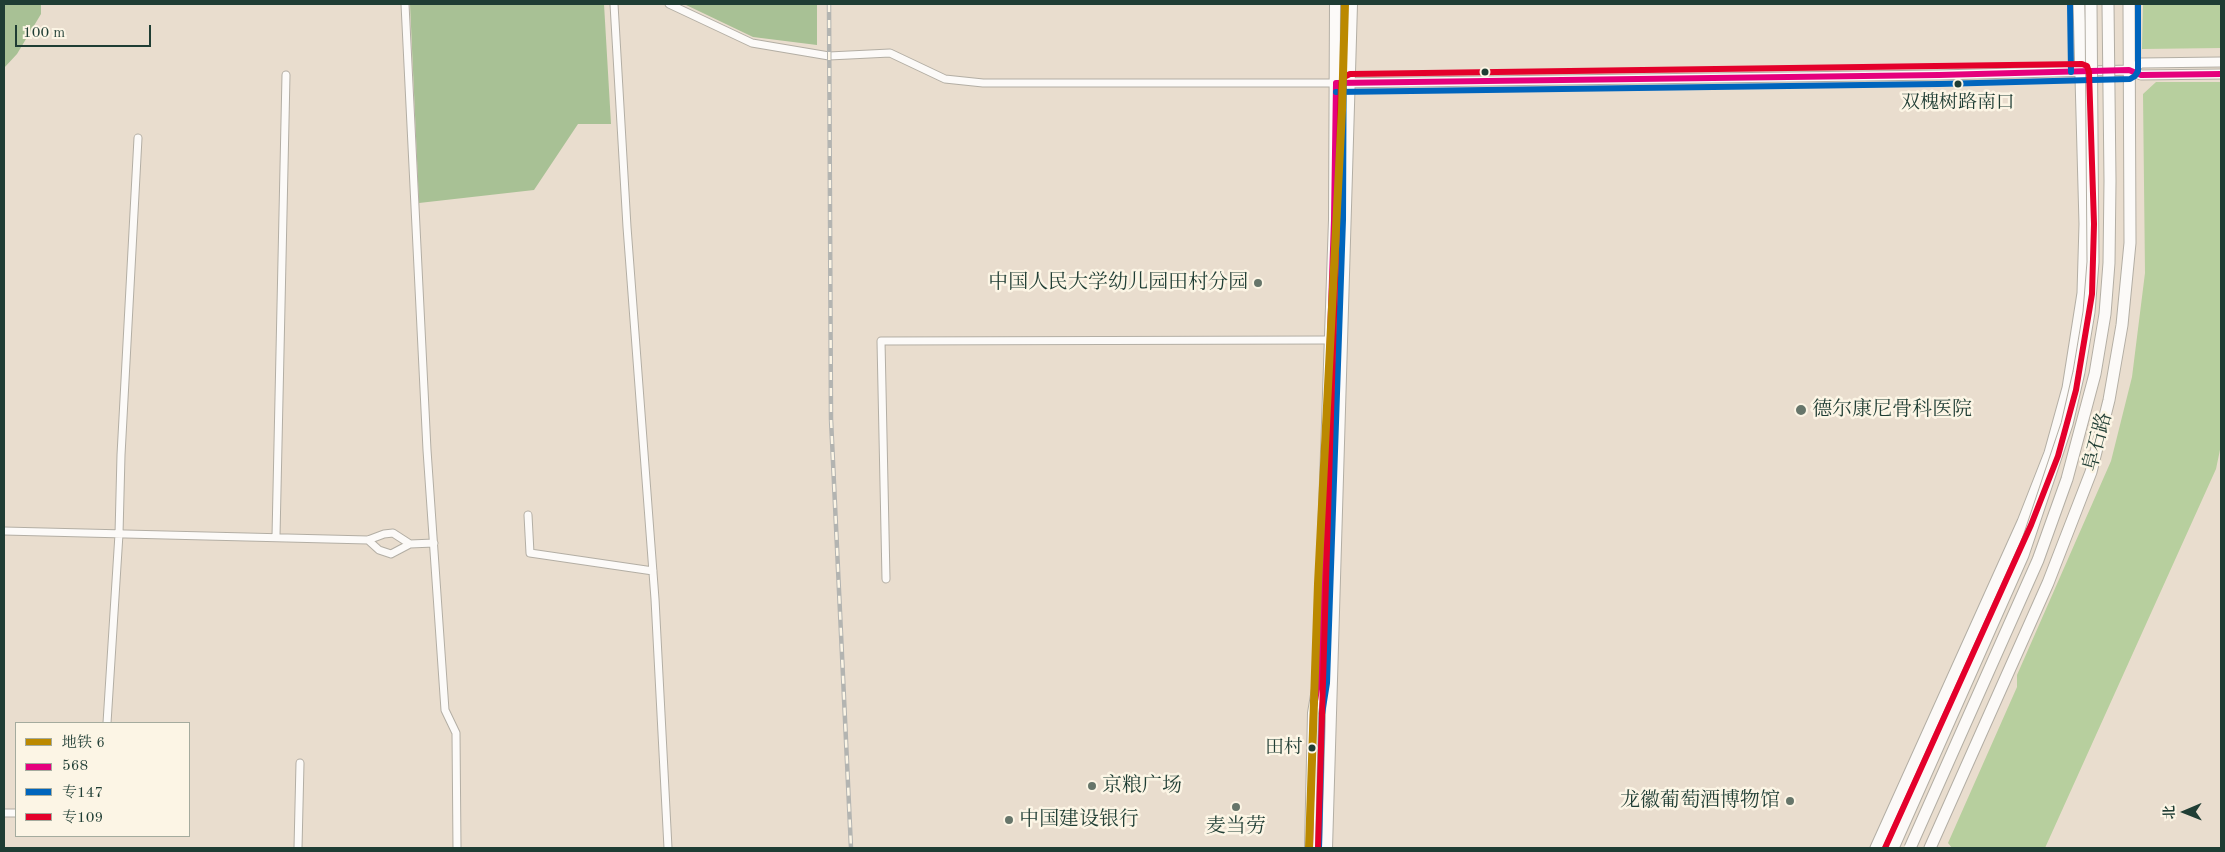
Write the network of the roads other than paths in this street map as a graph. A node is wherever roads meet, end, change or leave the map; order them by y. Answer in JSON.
{"nodes":[{"id":1,"x":405,"y":4,"type":"edge"},
{"id":2,"x":614,"y":4,"type":"edge"},
{"id":3,"x":669,"y":4,"type":"edge"},
{"id":4,"x":1335,"y":4,"type":"edge"},
{"id":5,"x":1352,"y":4,"type":"edge"},
{"id":6,"x":2079,"y":4,"type":"edge"},
{"id":7,"x":2091,"y":4,"type":"edge"},
{"id":8,"x":2108,"y":4,"type":"edge"},
{"id":9,"x":2129,"y":4,"type":"edge"},
{"id":10,"x":2221,"y":62,"type":"edge"},
{"id":11,"x":2129,"y":70,"type":"junction"},
{"id":12,"x":2080,"y":72,"type":"junction"},
{"id":13,"x":2221,"y":74,"type":"edge"},
{"id":14,"x":286,"y":75,"type":"dead end"},
{"id":15,"x":1336,"y":83,"type":"junction"},
{"id":16,"x":1350,"y":83,"type":"junction"},
{"id":17,"x":138,"y":138,"type":"dead end"},
{"id":18,"x":1330,"y":340,"type":"junction"},
{"id":19,"x":528,"y":515,"type":"dead end"},
{"id":20,"x":4,"y":530,"type":"edge"},
{"id":21,"x":119,"y":534,"type":"junction"},
{"id":22,"x":276,"y":536,"type":"junction"},
{"id":23,"x":368,"y":540,"type":"junction"},
{"id":24,"x":434,"y":543,"type":"junction"},
{"id":25,"x":410,"y":544,"type":"junction"},
{"id":26,"x":653,"y":571,"type":"junction"},
{"id":27,"x":886,"y":579,"type":"dead end"},
{"id":28,"x":107,"y":722,"type":"edge"},
{"id":29,"x":300,"y":764,"type":"dead end"},
{"id":30,"x":298,"y":848,"type":"edge"},
{"id":31,"x":456,"y":848,"type":"edge"},
{"id":32,"x":668,"y":848,"type":"edge"},
{"id":33,"x":1310,"y":848,"type":"edge"},
{"id":34,"x":1327,"y":848,"type":"edge"},
{"id":35,"x":1876,"y":848,"type":"edge"},
{"id":36,"x":1893,"y":848,"type":"edge"},
{"id":37,"x":1910,"y":848,"type":"edge"},
{"id":38,"x":1930,"y":848,"type":"edge"}],
"edges":[{"from":1,"to":24,"type":"street"},
{"from":2,"to":26,"type":"street"},
{"from":3,"to":15,"type":"street"},
{"from":4,"to":15,"type":"main road"},
{"from":5,"to":16,"type":"main road"},
{"from":6,"to":12,"type":"main road"},
{"from":7,"to":36,"type":"main road","name":"阜石路","bridge":true},
{"from":8,"to":37,"type":"main road","name":"阜石路","bridge":true},
{"from":9,"to":11,"type":"main road","name":"阜石路"},
{"from":10,"to":11,"type":"street"},
{"from":11,"to":12,"type":"street"},
{"from":11,"to":13,"type":"street"},
{"from":11,"to":38,"type":"main road","name":"阜石路"},
{"from":12,"to":16,"type":"street"},
{"from":12,"to":35,"type":"main road"},
{"from":14,"to":22,"type":"street"},
{"from":15,"to":16,"type":"street"},
{"from":15,"to":18,"type":"main road"},
{"from":16,"to":34,"type":"main road"},
{"from":17,"to":21,"type":"street"},
{"from":18,"to":27,"type":"street"},
{"from":18,"to":33,"type":"main road"},
{"from":19,"to":26,"type":"street"},
{"from":20,"to":21,"type":"street"},
{"from":21,"to":22,"type":"street"},
{"from":21,"to":28,"type":"street"},
{"from":22,"to":23,"type":"street"},
{"from":23,"to":25,"type":"street"},
{"from":23,"to":25,"type":"street"},
{"from":24,"to":25,"type":"street"},
{"from":24,"to":31,"type":"street"},
{"from":26,"to":32,"type":"street"},
{"from":29,"to":30,"type":"street"}]}
